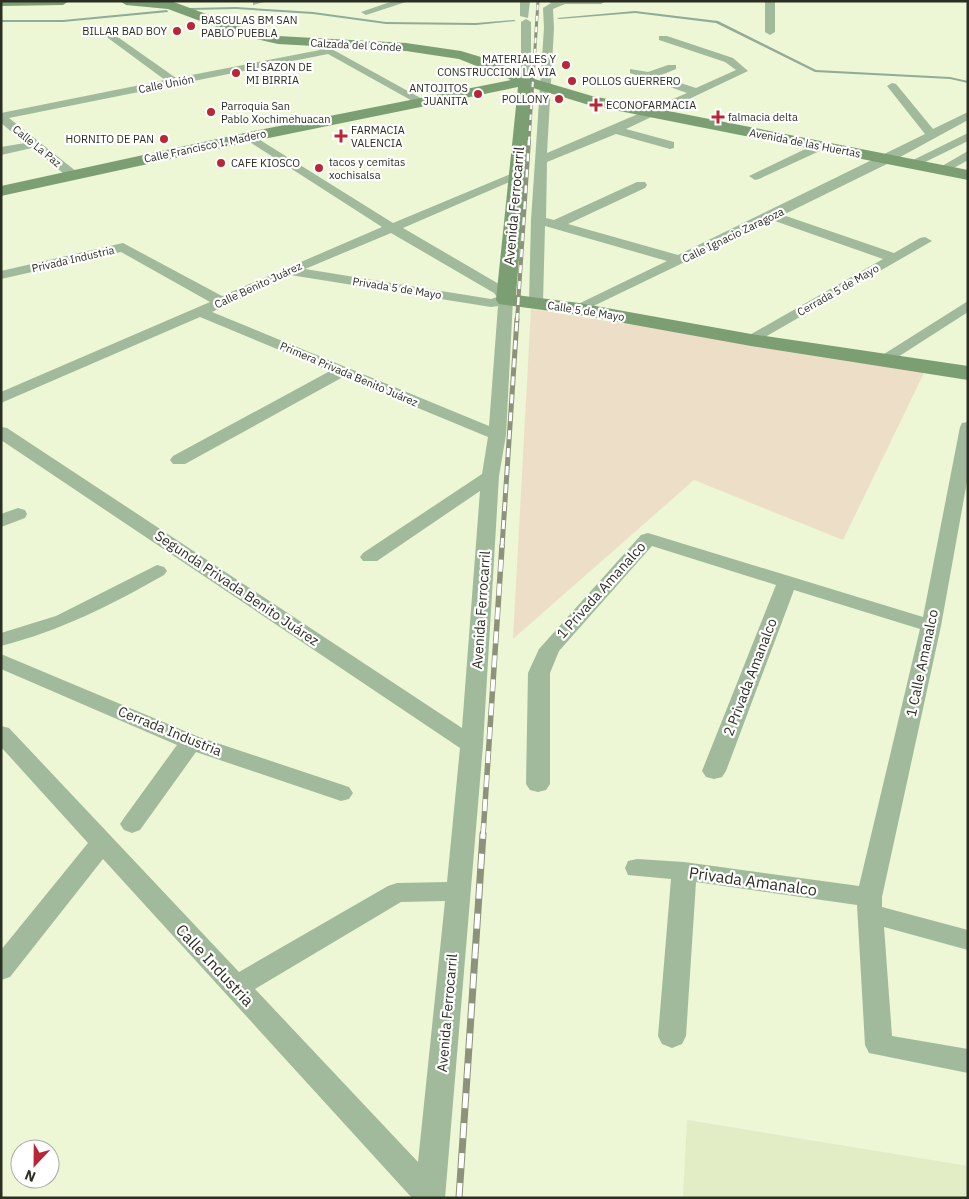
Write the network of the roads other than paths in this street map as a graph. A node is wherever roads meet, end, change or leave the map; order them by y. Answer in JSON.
{"nodes":[{"id":1,"x":63,"y":1,"type":"edge"},
{"id":2,"x":126,"y":1,"type":"edge"},
{"id":3,"x":404,"y":1,"type":"edge"},
{"id":4,"x":525,"y":1,"type":"edge"},
{"id":5,"x":601,"y":1,"type":"edge"},
{"id":6,"x":770,"y":1,"type":"edge"},
{"id":7,"x":559,"y":2,"type":"edge"},
{"id":8,"x":4,"y":3,"type":"edge"},
{"id":9,"x":168,"y":3,"type":"edge"},
{"id":10,"x":366,"y":12,"type":"dead end"},
{"id":11,"x":770,"y":32,"type":"dead end"},
{"id":12,"x":112,"y":36,"type":"dead end"},
{"id":13,"x":663,"y":38,"type":"dead end"},
{"id":14,"x":316,"y":44,"type":"junction"},
{"id":15,"x":330,"y":51,"type":"junction"},
{"id":16,"x":672,"y":67,"type":"dead end"},
{"id":17,"x":634,"y":71,"type":"dead end"},
{"id":18,"x":648,"y":76,"type":"junction"},
{"id":19,"x":526,"y":81,"type":"junction"},
{"id":20,"x":174,"y":82,"type":"junction"},
{"id":21,"x":892,"y":86,"type":"dead end"},
{"id":22,"x":545,"y":87,"type":"junction"},
{"id":23,"x":696,"y":92,"type":"junction"},
{"id":24,"x":420,"y":101,"type":"junction"},
{"id":25,"x":654,"y":112,"type":"junction"},
{"id":26,"x":968,"y":115,"type":"edge"},
{"id":27,"x":1,"y":117,"type":"edge"},
{"id":28,"x":615,"y":130,"type":"junction"},
{"id":29,"x":931,"y":134,"type":"junction"},
{"id":30,"x":968,"y":136,"type":"edge"},
{"id":31,"x":249,"y":137,"type":"junction"},
{"id":32,"x":36,"y":144,"type":"junction"},
{"id":33,"x":670,"y":145,"type":"dead end"},
{"id":34,"x":820,"y":146,"type":"junction"},
{"id":35,"x":1,"y":152,"type":"edge"},
{"id":36,"x":968,"y":155,"type":"edge"},
{"id":37,"x":887,"y":159,"type":"junction"},
{"id":38,"x":541,"y":160,"type":"junction"},
{"id":39,"x":910,"y":164,"type":"junction"},
{"id":40,"x":940,"y":170,"type":"junction"},
{"id":41,"x":73,"y":175,"type":"junction"},
{"id":42,"x":968,"y":175,"type":"edge"},
{"id":43,"x":517,"y":176,"type":"junction"},
{"id":44,"x":755,"y":176,"type":"dead end"},
{"id":45,"x":641,"y":185,"type":"dead end"},
{"id":46,"x":1,"y":191,"type":"edge"},
{"id":47,"x":773,"y":216,"type":"junction"},
{"id":48,"x":538,"y":220,"type":"junction"},
{"id":49,"x":555,"y":225,"type":"junction"},
{"id":50,"x":391,"y":227,"type":"junction"},
{"id":51,"x":925,"y":241,"type":"dead end"},
{"id":52,"x":894,"y":258,"type":"junction"},
{"id":53,"x":679,"y":260,"type":"junction"},
{"id":54,"x":288,"y":271,"type":"junction"},
{"id":55,"x":1,"y":275,"type":"edge"},
{"id":56,"x":506,"y":300,"type":"junction"},
{"id":57,"x":222,"y":302,"type":"junction"},
{"id":58,"x":536,"y":303,"type":"junction"},
{"id":59,"x":968,"y":304,"type":"edge"},
{"id":60,"x":579,"y":309,"type":"junction"},
{"id":61,"x":200,"y":312,"type":"junction"},
{"id":62,"x":750,"y":340,"type":"junction"},
{"id":63,"x":881,"y":361,"type":"junction"},
{"id":64,"x":342,"y":371,"type":"junction"},
{"id":65,"x":968,"y":374,"type":"edge"},
{"id":66,"x":1,"y":398,"type":"edge"},
{"id":67,"x":968,"y":428,"type":"edge"},
{"id":68,"x":1,"y":432,"type":"edge"},
{"id":69,"x":497,"y":436,"type":"junction"},
{"id":70,"x":178,"y":460,"type":"dead end"},
{"id":71,"x":490,"y":476,"type":"junction"},
{"id":72,"x":370,"y":556,"type":"dead end"},
{"id":73,"x":158,"y":571,"type":"dead end"},
{"id":74,"x":787,"y":583,"type":"junction"},
{"id":75,"x":930,"y":626,"type":"junction"},
{"id":76,"x":1,"y":640,"type":"edge"},
{"id":77,"x":1,"y":661,"type":"edge"},
{"id":78,"x":1,"y":733,"type":"edge"},
{"id":79,"x":191,"y":742,"type":"junction"},
{"id":80,"x":472,"y":745,"type":"junction"},
{"id":81,"x":714,"y":771,"type":"dead end"},
{"id":82,"x":538,"y":784,"type":"dead end"},
{"id":83,"x":341,"y":793,"type":"dead end"},
{"id":84,"x":132,"y":824,"type":"dead end"},
{"id":85,"x":102,"y":844,"type":"junction"},
{"id":86,"x":638,"y":868,"type":"dead end"},
{"id":87,"x":684,"y":871,"type":"junction"},
{"id":88,"x":459,"y":890,"type":"junction"},
{"id":89,"x":869,"y":905,"type":"junction"},
{"id":90,"x":968,"y":940,"type":"edge"},
{"id":91,"x":1,"y":969,"type":"edge"},
{"id":92,"x":236,"y":987,"type":"junction"},
{"id":93,"x":672,"y":1036,"type":"dead end"},
{"id":94,"x":968,"y":1061,"type":"edge"},
{"id":95,"x":430,"y":1197,"type":"edge"}],
"edges":[{"from":1,"to":8,"type":"street"},
{"from":2,"to":9,"type":"street","name":"Calzada del Conde"},
{"from":3,"to":10,"type":"street"},
{"from":4,"to":19,"type":"street","name":"Avenida Ferrocarril"},
{"from":5,"to":7,"type":"street"},
{"from":6,"to":11,"type":"street"},
{"from":7,"to":22,"type":"street"},
{"from":9,"to":14,"type":"street","name":"Calzada del Conde"},
{"from":12,"to":20,"type":"street"},
{"from":13,"to":23,"type":"street"},
{"from":14,"to":15,"type":"street"},
{"from":14,"to":19,"type":"street","name":"Calzada del Conde"},
{"from":15,"to":20,"type":"street","name":"Calle Unión"},
{"from":15,"to":24,"type":"street"},
{"from":16,"to":18,"type":"street"},
{"from":17,"to":18,"type":"street"},
{"from":18,"to":23,"type":"street"},
{"from":19,"to":22,"type":"street","name":"Avenida de las Huertas"},
{"from":19,"to":24,"type":"street","name":"Calle Francisco I. Madero"},
{"from":19,"to":43,"type":"street","name":"Avenida Ferrocarril"},
{"from":20,"to":27,"type":"street","name":"Calle Unión"},
{"from":21,"to":29,"type":"street"},
{"from":22,"to":25,"type":"street","name":"Avenida de las Huertas"},
{"from":22,"to":38,"type":"street"},
{"from":23,"to":25,"type":"street"},
{"from":24,"to":31,"type":"street","name":"Calle Francisco I. Madero"},
{"from":25,"to":28,"type":"street"},
{"from":25,"to":34,"type":"street","name":"Avenida de las Huertas"},
{"from":26,"to":29,"type":"street","name":"Calle Ignacio Zaragoza"},
{"from":27,"to":32,"type":"street","name":"Calle La Paz"},
{"from":28,"to":33,"type":"street"},
{"from":28,"to":38,"type":"street"},
{"from":29,"to":37,"type":"street","name":"Calle Ignacio Zaragoza"},
{"from":30,"to":39,"type":"street"},
{"from":31,"to":41,"type":"street","name":"Calle Francisco I. Madero"},
{"from":31,"to":50,"type":"street"},
{"from":32,"to":35,"type":"street"},
{"from":32,"to":41,"type":"street","name":"Calle La Paz"},
{"from":34,"to":37,"type":"street","name":"Avenida de las Huertas"},
{"from":34,"to":44,"type":"street"},
{"from":36,"to":40,"type":"street"},
{"from":37,"to":39,"type":"street","name":"Avenida de las Huertas"},
{"from":37,"to":47,"type":"street","name":"Calle Ignacio Zaragoza"},
{"from":38,"to":48,"type":"street"},
{"from":39,"to":40,"type":"street","name":"Avenida de las Huertas"},
{"from":40,"to":42,"type":"street","name":"Avenida de las Huertas"},
{"from":41,"to":46,"type":"street","name":"Calle Francisco I. Madero"},
{"from":43,"to":50,"type":"street","name":"Calle Benito Juárez"},
{"from":43,"to":56,"type":"street","name":"Avenida Ferrocarril"},
{"from":45,"to":49,"type":"street"},
{"from":47,"to":52,"type":"street"},
{"from":47,"to":53,"type":"street","name":"Calle Ignacio Zaragoza"},
{"from":48,"to":49,"type":"street"},
{"from":48,"to":58,"type":"street"},
{"from":49,"to":53,"type":"street"},
{"from":50,"to":54,"type":"street","name":"Calle Benito Juárez"},
{"from":50,"to":56,"type":"street"},
{"from":51,"to":52,"type":"street","name":"Cerrada 5 de Mayo"},
{"from":52,"to":62,"type":"street","name":"Cerrada 5 de Mayo"},
{"from":53,"to":60,"type":"street","name":"Calle Ignacio Zaragoza"},
{"from":54,"to":56,"type":"street","name":"Privada 5 de Mayo"},
{"from":54,"to":57,"type":"street","name":"Calle Benito Juárez"},
{"from":55,"to":57,"type":"street","name":"Privada Industria"},
{"from":56,"to":58,"type":"street","name":"Calle 5 de Mayo"},
{"from":56,"to":69,"type":"street","name":"Avenida Ferrocarril"},
{"from":57,"to":61,"type":"street","name":"Calle Benito Juárez"},
{"from":58,"to":60,"type":"street","name":"Calle 5 de Mayo"},
{"from":59,"to":63,"type":"street"},
{"from":60,"to":62,"type":"street","name":"Calle 5 de Mayo"},
{"from":61,"to":64,"type":"street","name":"Primera Privada Benito Juárez"},
{"from":61,"to":66,"type":"street","name":"Calle Benito Juárez"},
{"from":62,"to":63,"type":"street","name":"Calle 5 de Mayo"},
{"from":63,"to":65,"type":"street","name":"Calle 5 de Mayo"},
{"from":64,"to":69,"type":"street","name":"Primera Privada Benito Juárez"},
{"from":64,"to":70,"type":"street"},
{"from":67,"to":75,"type":"street","name":"1 Calle Amanalco"},
{"from":68,"to":80,"type":"street","name":"Segunda Privada Benito Juárez"},
{"from":69,"to":71,"type":"street","name":"Avenida Ferrocarril"},
{"from":71,"to":72,"type":"street"},
{"from":71,"to":80,"type":"street","name":"Avenida Ferrocarril"},
{"from":73,"to":76,"type":"street"},
{"from":74,"to":75,"type":"street","name":"1 Privada Amanalco"},
{"from":74,"to":81,"type":"street","name":"2 Privada Amanalco"},
{"from":74,"to":82,"type":"street","name":"1 Privada Amanalco"},
{"from":75,"to":89,"type":"street","name":"1 Calle Amanalco"},
{"from":77,"to":79,"type":"street","name":"Cerrada Industria"},
{"from":78,"to":85,"type":"street","name":"Calle Industria"},
{"from":79,"to":83,"type":"street","name":"Cerrada Industria"},
{"from":79,"to":84,"type":"street"},
{"from":80,"to":88,"type":"street","name":"Avenida Ferrocarril"},
{"from":85,"to":91,"type":"street"},
{"from":85,"to":92,"type":"street","name":"Calle Industria"},
{"from":86,"to":87,"type":"street","name":"Privada Amanalco"},
{"from":87,"to":89,"type":"street","name":"Privada Amanalco"},
{"from":87,"to":93,"type":"street"},
{"from":88,"to":92,"type":"street"},
{"from":88,"to":95,"type":"street","name":"Avenida Ferrocarril"},
{"from":89,"to":90,"type":"street","name":"Privada Amanalco"},
{"from":89,"to":94,"type":"street","name":"1 Calle Amanalco"},
{"from":92,"to":95,"type":"street","name":"Calle Industria"}]}
